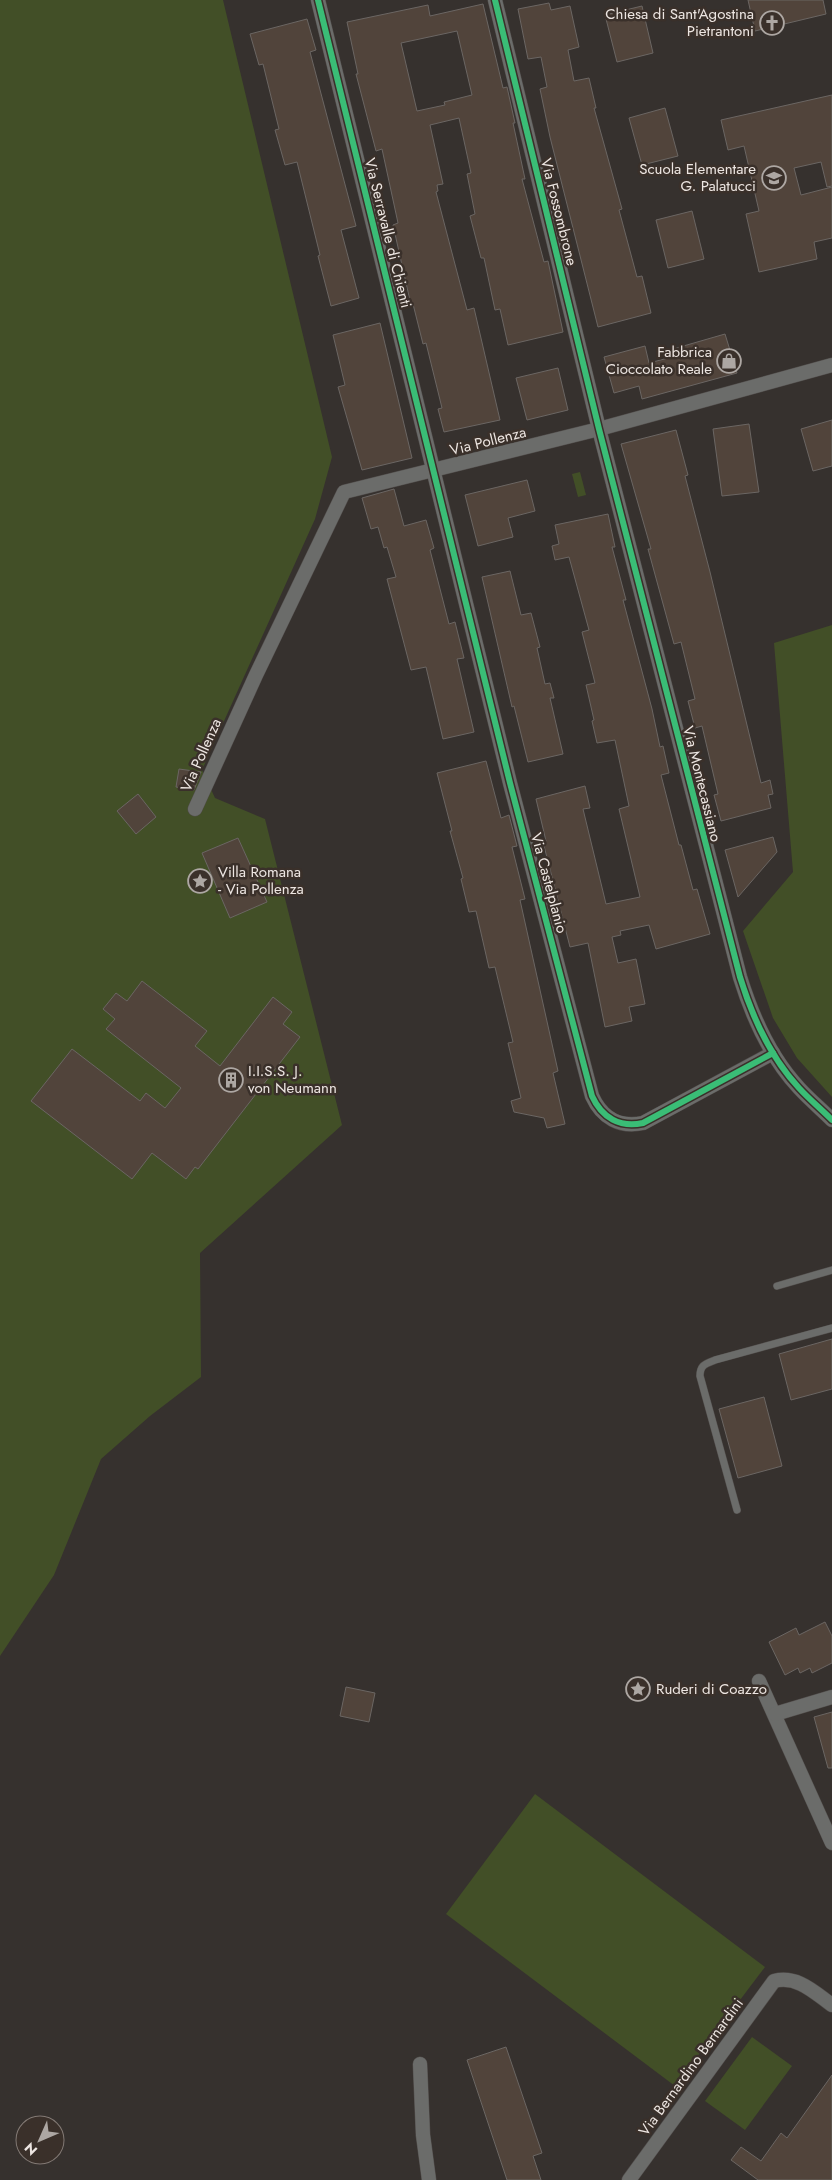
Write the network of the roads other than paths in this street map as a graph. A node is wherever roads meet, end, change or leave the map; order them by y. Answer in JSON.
{"nodes":[{"id":1,"x":318,"y":0,"type":"edge"},
{"id":2,"x":495,"y":0,"type":"edge"},
{"id":3,"x":832,"y":365,"type":"edge"},
{"id":4,"x":600,"y":429,"type":"junction"},
{"id":5,"x":434,"y":472,"type":"junction"},
{"id":6,"x":195,"y":809,"type":"dead end"},
{"id":7,"x":772,"y":1053,"type":"junction"},
{"id":8,"x":832,"y":1120,"type":"edge"},
{"id":9,"x":832,"y":1270,"type":"edge"},
{"id":10,"x":777,"y":1286,"type":"dead end"},
{"id":11,"x":832,"y":1328,"type":"edge"},
{"id":12,"x":737,"y":1510,"type":"dead end"},
{"id":13,"x":759,"y":1681,"type":"dead end"},
{"id":14,"x":832,"y":1697,"type":"edge"},
{"id":15,"x":775,"y":1714,"type":"junction"},
{"id":16,"x":832,"y":1843,"type":"edge"},
{"id":17,"x":832,"y":2005,"type":"edge"},
{"id":18,"x":420,"y":2064,"type":"dead end"},
{"id":19,"x":429,"y":2180,"type":"edge"},
{"id":20,"x":629,"y":2180,"type":"edge"}],
"edges":[{"from":1,"to":5,"type":"street","name":"Via Serravalle di Chienti"},
{"from":2,"to":4,"type":"street","name":"Via Fossombrone"},
{"from":3,"to":4,"type":"street","name":"Via Pollenza"},
{"from":4,"to":5,"type":"street","name":"Via Pollenza"},
{"from":4,"to":7,"type":"street","name":"Via Montecassiano"},
{"from":5,"to":6,"type":"street","name":"Via Pollenza"},
{"from":5,"to":7,"type":"street","name":"Via Castelplanio"},
{"from":7,"to":8,"type":"street","name":"Via Montecassiano"},
{"from":9,"to":10,"type":"lane"},
{"from":11,"to":12,"type":"lane"},
{"from":13,"to":15,"type":"street"},
{"from":14,"to":15,"type":"street"},
{"from":15,"to":16,"type":"street"},
{"from":17,"to":20,"type":"street","name":"Via Bernardino Bernardini"},
{"from":18,"to":19,"type":"street"}]}
